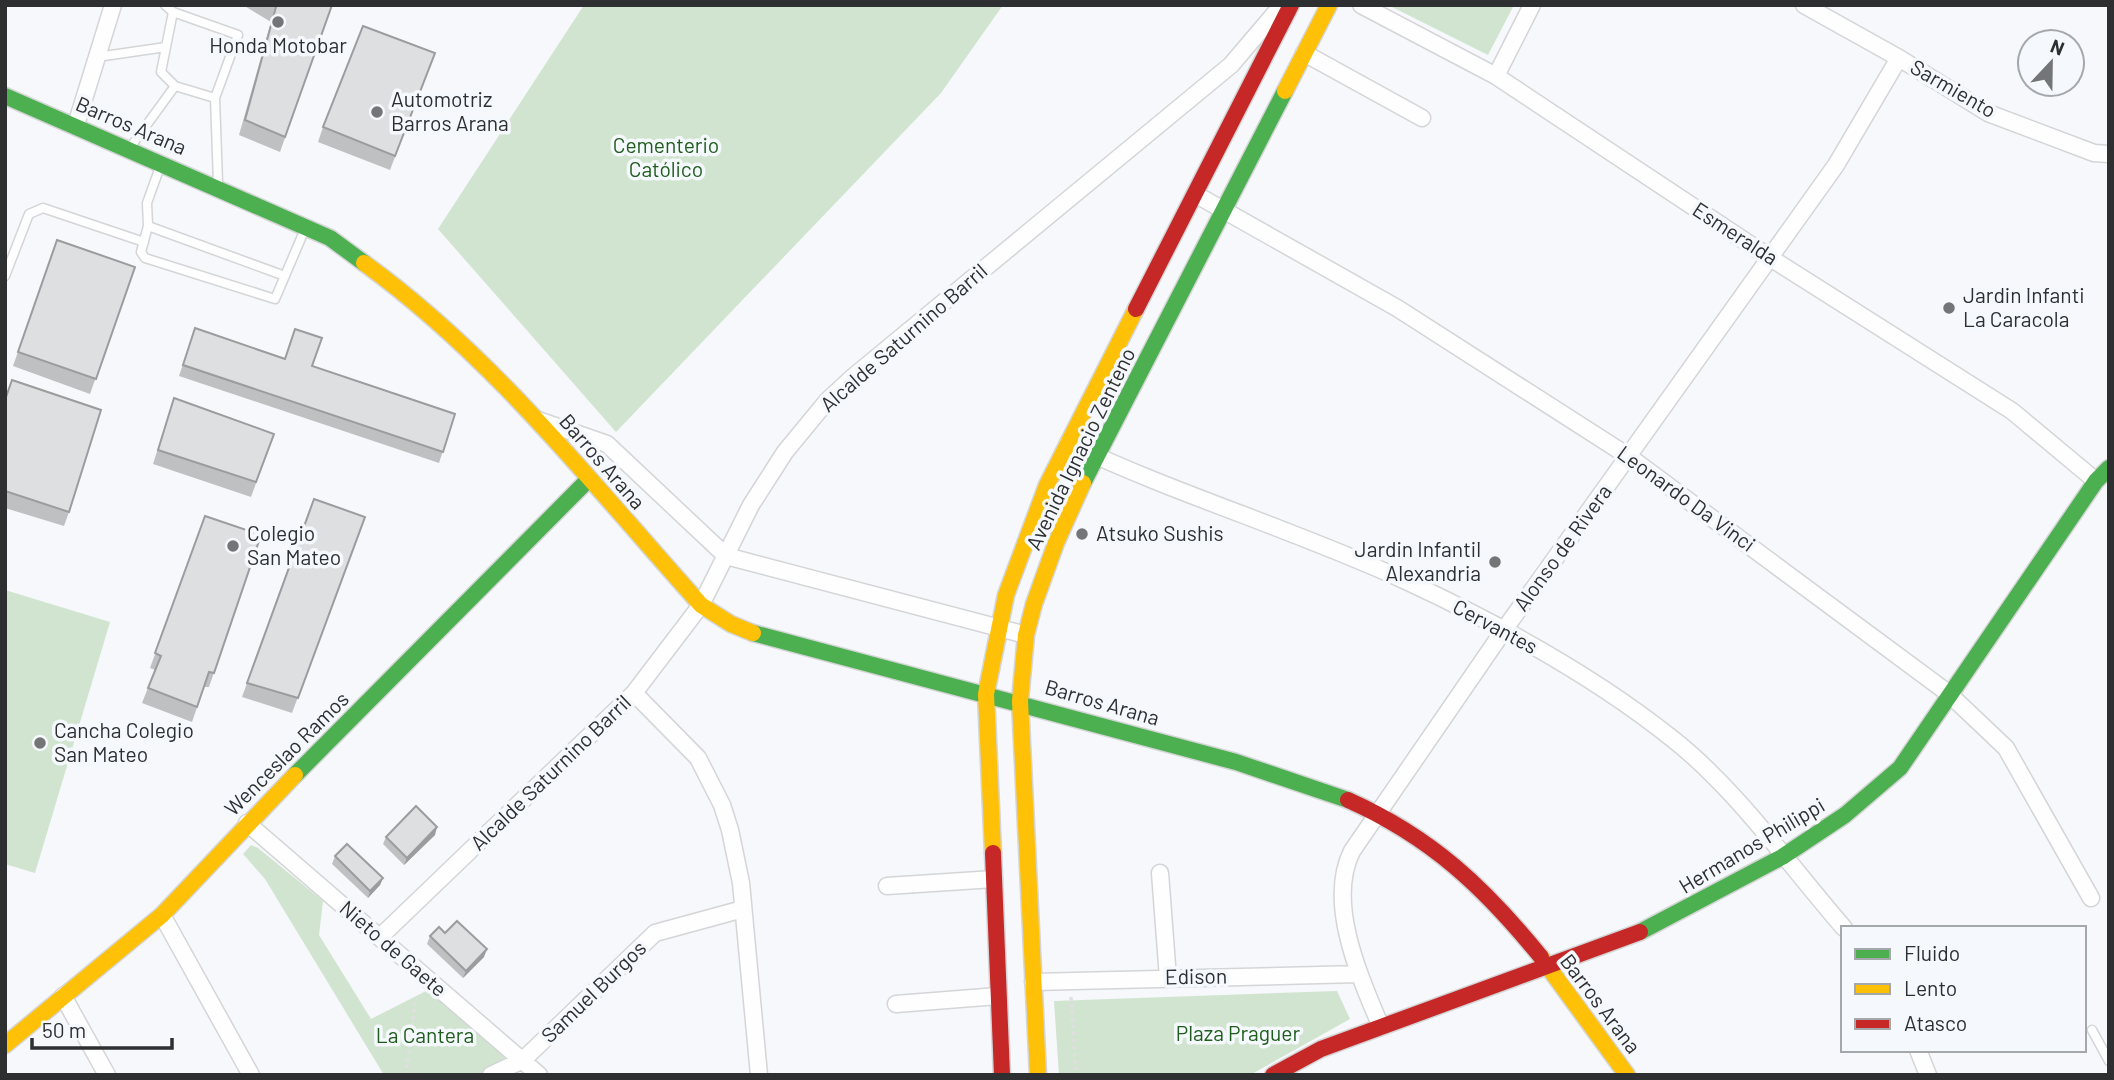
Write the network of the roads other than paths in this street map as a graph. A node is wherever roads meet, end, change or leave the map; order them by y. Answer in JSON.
{"nodes":[{"id":1,"x":113,"y":5,"type":"edge"},
{"id":2,"x":165,"y":5,"type":"edge"},
{"id":3,"x":1282,"y":5,"type":"edge"},
{"id":4,"x":1291,"y":5,"type":"edge"},
{"id":5,"x":1329,"y":5,"type":"edge"},
{"id":6,"x":1361,"y":5,"type":"edge"},
{"id":7,"x":1532,"y":5,"type":"edge"},
{"id":8,"x":1804,"y":5,"type":"edge"},
{"id":9,"x":173,"y":12,"type":"junction"},
{"id":10,"x":166,"y":47,"type":"junction"},
{"id":11,"x":1304,"y":53,"type":"junction"},
{"id":12,"x":97,"y":57,"type":"junction"},
{"id":13,"x":1899,"y":58,"type":"junction"},
{"id":14,"x":1231,"y":65,"type":"junction"},
{"id":15,"x":1496,"y":76,"type":"junction"},
{"id":16,"x":175,"y":86,"type":"junction"},
{"id":17,"x":1247,"y":91,"type":"junction"},
{"id":18,"x":5,"y":96,"type":"edge"},
{"id":19,"x":215,"y":98,"type":"junction"},
{"id":20,"x":1422,"y":118,"type":"dead end"},
{"id":21,"x":76,"y":125,"type":"junction"},
{"id":22,"x":130,"y":148,"type":"junction"},
{"id":23,"x":2109,"y":154,"type":"edge"},
{"id":24,"x":162,"y":162,"type":"junction"},
{"id":25,"x":218,"y":186,"type":"junction"},
{"id":26,"x":1195,"y":194,"type":"junction"},
{"id":27,"x":1224,"y":210,"type":"junction"},
{"id":28,"x":148,"y":226,"type":"junction"},
{"id":29,"x":306,"y":226,"type":"junction"},
{"id":30,"x":145,"y":242,"type":"junction"},
{"id":31,"x":1769,"y":257,"type":"junction"},
{"id":32,"x":5,"y":276,"type":"edge"},
{"id":33,"x":285,"y":276,"type":"junction"},
{"id":34,"x":538,"y":420,"type":"junction"},
{"id":35,"x":1068,"y":443,"type":"junction"},
{"id":36,"x":1628,"y":456,"type":"junction"},
{"id":37,"x":1097,"y":457,"type":"junction"},
{"id":38,"x":2109,"y":468,"type":"edge"},
{"id":39,"x":588,"y":480,"type":"junction"},
{"id":40,"x":2096,"y":481,"type":"junction"},
{"id":41,"x":726,"y":556,"type":"junction"},
{"id":42,"x":701,"y":606,"type":"junction"},
{"id":43,"x":997,"y":630,"type":"junction"},
{"id":44,"x":1504,"y":630,"type":"junction"},
{"id":45,"x":1026,"y":635,"type":"junction"},
{"id":46,"x":634,"y":693,"type":"junction"},
{"id":47,"x":1948,"y":693,"type":"junction"},
{"id":48,"x":986,"y":694,"type":"junction"},
{"id":49,"x":1020,"y":701,"type":"junction"},
{"id":50,"x":1379,"y":813,"type":"junction"},
{"id":51,"x":247,"y":823,"type":"junction"},
{"id":52,"x":1782,"y":857,"type":"junction"},
{"id":53,"x":1160,"y":873,"type":"dead end"},
{"id":54,"x":994,"y":879,"type":"junction"},
{"id":55,"x":887,"y":886,"type":"dead end"},
{"id":56,"x":2091,"y":898,"type":"dead end"},
{"id":57,"x":743,"y":909,"type":"junction"},
{"id":58,"x":162,"y":915,"type":"junction"},
{"id":59,"x":1842,"y":926,"type":"edge"},
{"id":60,"x":380,"y":936,"type":"junction"},
{"id":61,"x":1548,"y":968,"type":"junction"},
{"id":62,"x":1359,"y":974,"type":"junction"},
{"id":63,"x":1168,"y":978,"type":"junction"},
{"id":64,"x":1034,"y":982,"type":"junction"},
{"id":65,"x":63,"y":996,"type":"junction"},
{"id":66,"x":998,"y":996,"type":"junction"},
{"id":67,"x":896,"y":1004,"type":"dead end"},
{"id":68,"x":1381,"y":1027,"type":"junction"},
{"id":69,"x":2092,"y":1030,"type":"dead end"},
{"id":70,"x":5,"y":1045,"type":"edge"},
{"id":71,"x":1919,"y":1052,"type":"edge"},
{"id":72,"x":523,"y":1060,"type":"junction"},
{"id":73,"x":2109,"y":1061,"type":"edge"},
{"id":74,"x":107,"y":1075,"type":"edge"},
{"id":75,"x":251,"y":1075,"type":"edge"},
{"id":76,"x":491,"y":1075,"type":"edge"},
{"id":77,"x":539,"y":1075,"type":"edge"},
{"id":78,"x":759,"y":1075,"type":"edge"},
{"id":79,"x":1002,"y":1075,"type":"edge"},
{"id":80,"x":1038,"y":1075,"type":"edge"},
{"id":81,"x":1273,"y":1075,"type":"edge"},
{"id":82,"x":1627,"y":1075,"type":"edge"},
{"id":83,"x":1928,"y":1075,"type":"edge"}],
"edges":[{"from":1,"to":12,"type":"street"},
{"from":2,"to":9,"type":"lane"},
{"from":3,"to":14,"type":"street","name":"Alcalde Saturnino Barril"},
{"from":4,"to":17,"type":"street","name":"Avenida Ignacio Zenteno"},
{"from":5,"to":11,"type":"street","name":"Avenida Ignacio Zenteno"},
{"from":6,"to":15,"type":"street","name":"Esmeralda"},
{"from":7,"to":15,"type":"street"},
{"from":8,"to":13,"type":"street","name":"Sarmiento"},
{"from":9,"to":10,"type":"lane"},
{"from":9,"to":19,"type":"lane"},
{"from":10,"to":12,"type":"lane"},
{"from":10,"to":16,"type":"lane"},
{"from":11,"to":20,"type":"street"},
{"from":11,"to":27,"type":"street","name":"Avenida Ignacio Zenteno"},
{"from":12,"to":21,"type":"street"},
{"from":13,"to":23,"type":"street","name":"Sarmiento"},
{"from":13,"to":31,"type":"street","name":"Alonso de Rivera"},
{"from":14,"to":17,"type":"street"},
{"from":14,"to":41,"type":"street","name":"Alcalde Saturnino Barril"},
{"from":15,"to":31,"type":"street","name":"Esmeralda"},
{"from":16,"to":19,"type":"lane"},
{"from":16,"to":22,"type":"lane"},
{"from":17,"to":26,"type":"street","name":"Avenida Ignacio Zenteno"},
{"from":18,"to":21,"type":"street","name":"Barros Arana"},
{"from":19,"to":25,"type":"lane"},
{"from":21,"to":22,"type":"street","name":"Barros Arana"},
{"from":22,"to":24,"type":"street","name":"Barros Arana"},
{"from":24,"to":25,"type":"street","name":"Barros Arana"},
{"from":24,"to":28,"type":"lane"},
{"from":25,"to":29,"type":"street","name":"Barros Arana"},
{"from":26,"to":27,"type":"street","name":"Leonardo Da Vinci"},
{"from":26,"to":35,"type":"street","name":"Avenida Ignacio Zenteno"},
{"from":27,"to":36,"type":"street","name":"Leonardo Da Vinci"},
{"from":27,"to":37,"type":"street","name":"Avenida Ignacio Zenteno"},
{"from":28,"to":30,"type":"lane"},
{"from":28,"to":33,"type":"lane"},
{"from":29,"to":33,"type":"lane"},
{"from":29,"to":34,"type":"street","name":"Barros Arana"},
{"from":30,"to":32,"type":"lane"},
{"from":30,"to":33,"type":"lane"},
{"from":31,"to":36,"type":"street","name":"Alonso de Rivera"},
{"from":31,"to":40,"type":"street","name":"Esmeralda"},
{"from":34,"to":39,"type":"street","name":"Barros Arana"},
{"from":34,"to":41,"type":"street","name":"Barros Arana"},
{"from":35,"to":37,"type":"street","name":"Cervantes"},
{"from":35,"to":43,"type":"street","name":"Avenida Ignacio Zenteno"},
{"from":36,"to":44,"type":"street","name":"Alonso de Rivera"},
{"from":36,"to":47,"type":"street","name":"Leonardo Da Vinci"},
{"from":37,"to":44,"type":"street","name":"Cervantes"},
{"from":37,"to":45,"type":"street","name":"Avenida Ignacio Zenteno"},
{"from":38,"to":40,"type":"street","name":"Hermanos Philippi"},
{"from":39,"to":42,"type":"street","name":"Barros Arana"},
{"from":39,"to":51,"type":"street","name":"Wenceslao Ramos"},
{"from":40,"to":47,"type":"street","name":"Hermanos Philippi"},
{"from":41,"to":42,"type":"street","name":"Alcalde Saturnino Barril"},
{"from":41,"to":43,"type":"street","name":"Barros Arana"},
{"from":42,"to":46,"type":"street","name":"Alcalde Saturnino Barril"},
{"from":42,"to":48,"type":"street","name":"Barros Arana"},
{"from":43,"to":45,"type":"street","name":"Barros Arana"},
{"from":43,"to":48,"type":"street","name":"Avenida Ignacio Zenteno"},
{"from":44,"to":50,"type":"street","name":"Alonso de Rivera"},
{"from":44,"to":52,"type":"street","name":"Cervantes"},
{"from":45,"to":49,"type":"street","name":"Avenida Ignacio Zenteno"},
{"from":46,"to":57,"type":"street"},
{"from":46,"to":60,"type":"street","name":"Alcalde Saturnino Barril"},
{"from":47,"to":52,"type":"street","name":"Hermanos Philippi"},
{"from":47,"to":56,"type":"street","name":"Leonardo Da Vinci"},
{"from":48,"to":49,"type":"street","name":"Barros Arana"},
{"from":48,"to":54,"type":"street","name":"Avenida Ignacio Zenteno"},
{"from":49,"to":50,"type":"street","name":"Barros Arana"},
{"from":49,"to":64,"type":"street","name":"Avenida Ignacio Zenteno"},
{"from":50,"to":61,"type":"street","name":"Barros Arana"},
{"from":50,"to":62,"type":"street","name":"Alonso de Rivera"},
{"from":51,"to":58,"type":"street","name":"Wenceslao Ramos"},
{"from":51,"to":60,"type":"street","name":"Nieto de Gaete"},
{"from":52,"to":59,"type":"street","name":"Cervantes"},
{"from":52,"to":61,"type":"street","name":"Hermanos Philippi"},
{"from":53,"to":63,"type":"street"},
{"from":54,"to":55,"type":"street"},
{"from":54,"to":66,"type":"street","name":"Avenida Ignacio Zenteno"},
{"from":57,"to":72,"type":"street","name":"Samuel Burgos"},
{"from":57,"to":78,"type":"street"},
{"from":58,"to":65,"type":"street","name":"Wenceslao Ramos"},
{"from":58,"to":75,"type":"street"},
{"from":60,"to":72,"type":"street","name":"Nieto de Gaete"},
{"from":61,"to":68,"type":"street","name":"Hermanos Philippi"},
{"from":61,"to":82,"type":"street","name":"Barros Arana"},
{"from":62,"to":63,"type":"street","name":"Edison"},
{"from":62,"to":68,"type":"street","name":"Alonso de Rivera"},
{"from":63,"to":64,"type":"street","name":"Edison"},
{"from":64,"to":80,"type":"street","name":"Avenida Ignacio Zenteno"},
{"from":65,"to":70,"type":"street","name":"Wenceslao Ramos"},
{"from":65,"to":74,"type":"street"},
{"from":66,"to":67,"type":"street"},
{"from":66,"to":79,"type":"street","name":"Avenida Ignacio Zenteno"},
{"from":68,"to":81,"type":"street","name":"Hermanos Philippi"},
{"from":69,"to":73,"type":"lane"},
{"from":71,"to":83,"type":"street"},
{"from":72,"to":76,"type":"street","name":"Samuel Burgos"},
{"from":72,"to":77,"type":"street","name":"Nieto de Gaete"}]}
